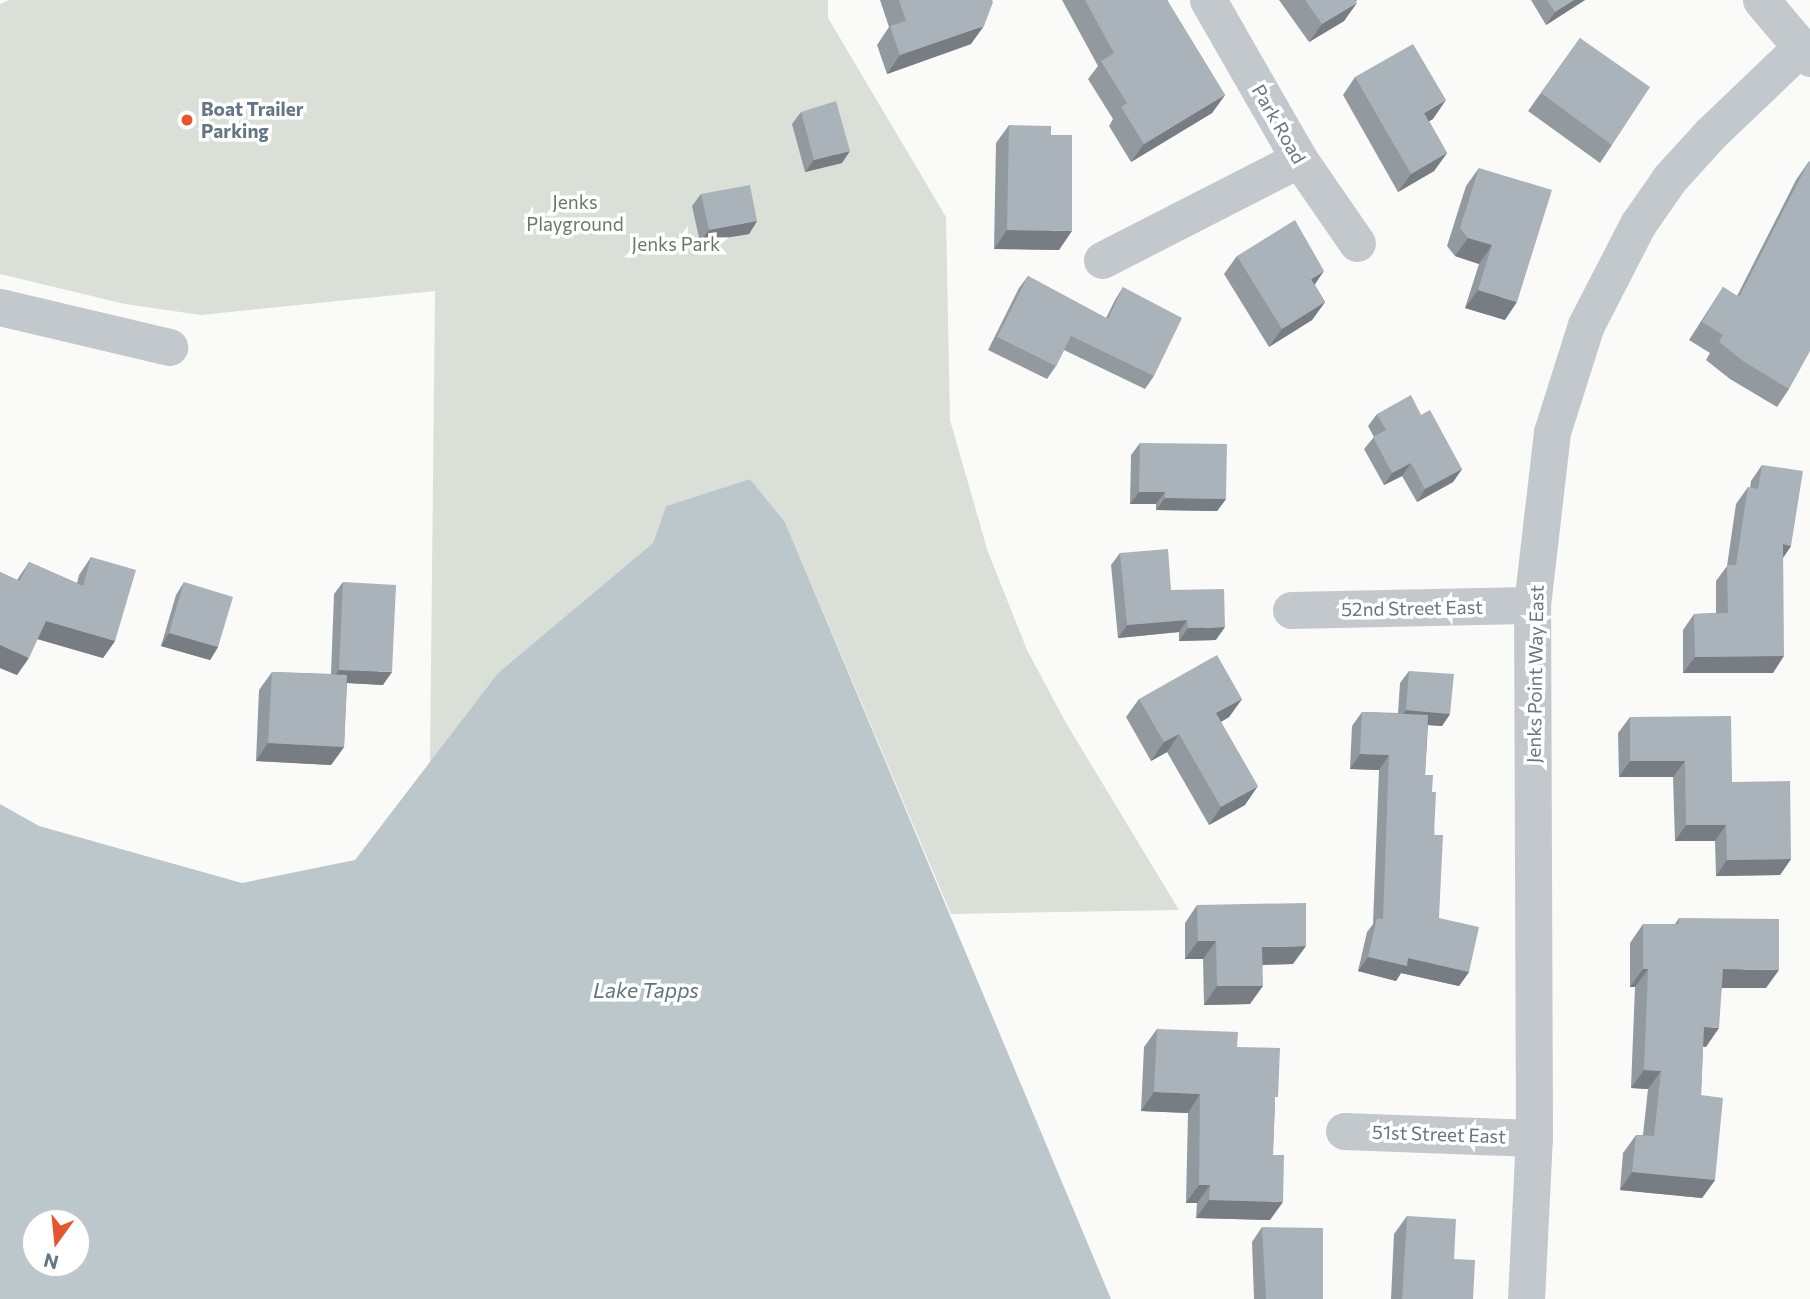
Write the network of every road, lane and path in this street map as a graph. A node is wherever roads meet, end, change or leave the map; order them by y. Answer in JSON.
{"nodes":[{"id":1,"x":1208,"y":0,"type":"edge"},
{"id":2,"x":1761,"y":0,"type":"edge"},
{"id":3,"x":1805,"y":52,"type":"edge"},
{"id":4,"x":1299,"y":159,"type":"junction"},
{"id":5,"x":1357,"y":243,"type":"dead end"},
{"id":6,"x":1102,"y":260,"type":"dead end"},
{"id":7,"x":0,"y":307,"type":"edge"},
{"id":8,"x":169,"y":346,"type":"dead end"},
{"id":9,"x":1532,"y":605,"type":"junction"},
{"id":10,"x":1291,"y":610,"type":"dead end"},
{"id":11,"x":1344,"y":1131,"type":"dead end"},
{"id":12,"x":1534,"y":1138,"type":"junction"},
{"id":13,"x":1526,"y":1299,"type":"edge"}],
"edges":[{"from":1,"to":4,"type":"street","name":"Park Road"},
{"from":2,"to":3,"type":"street"},
{"from":3,"to":9,"type":"street","name":"Jenks Point Way East"},
{"from":4,"to":5,"type":"street","name":"Park Road"},
{"from":4,"to":6,"type":"street"},
{"from":7,"to":8,"type":"street"},
{"from":9,"to":10,"type":"street","name":"52nd Street East"},
{"from":9,"to":12,"type":"street","name":"Jenks Point Way East"},
{"from":11,"to":12,"type":"street","name":"51st Street East"},
{"from":12,"to":13,"type":"street","name":"Jenks Point Way East"}]}
